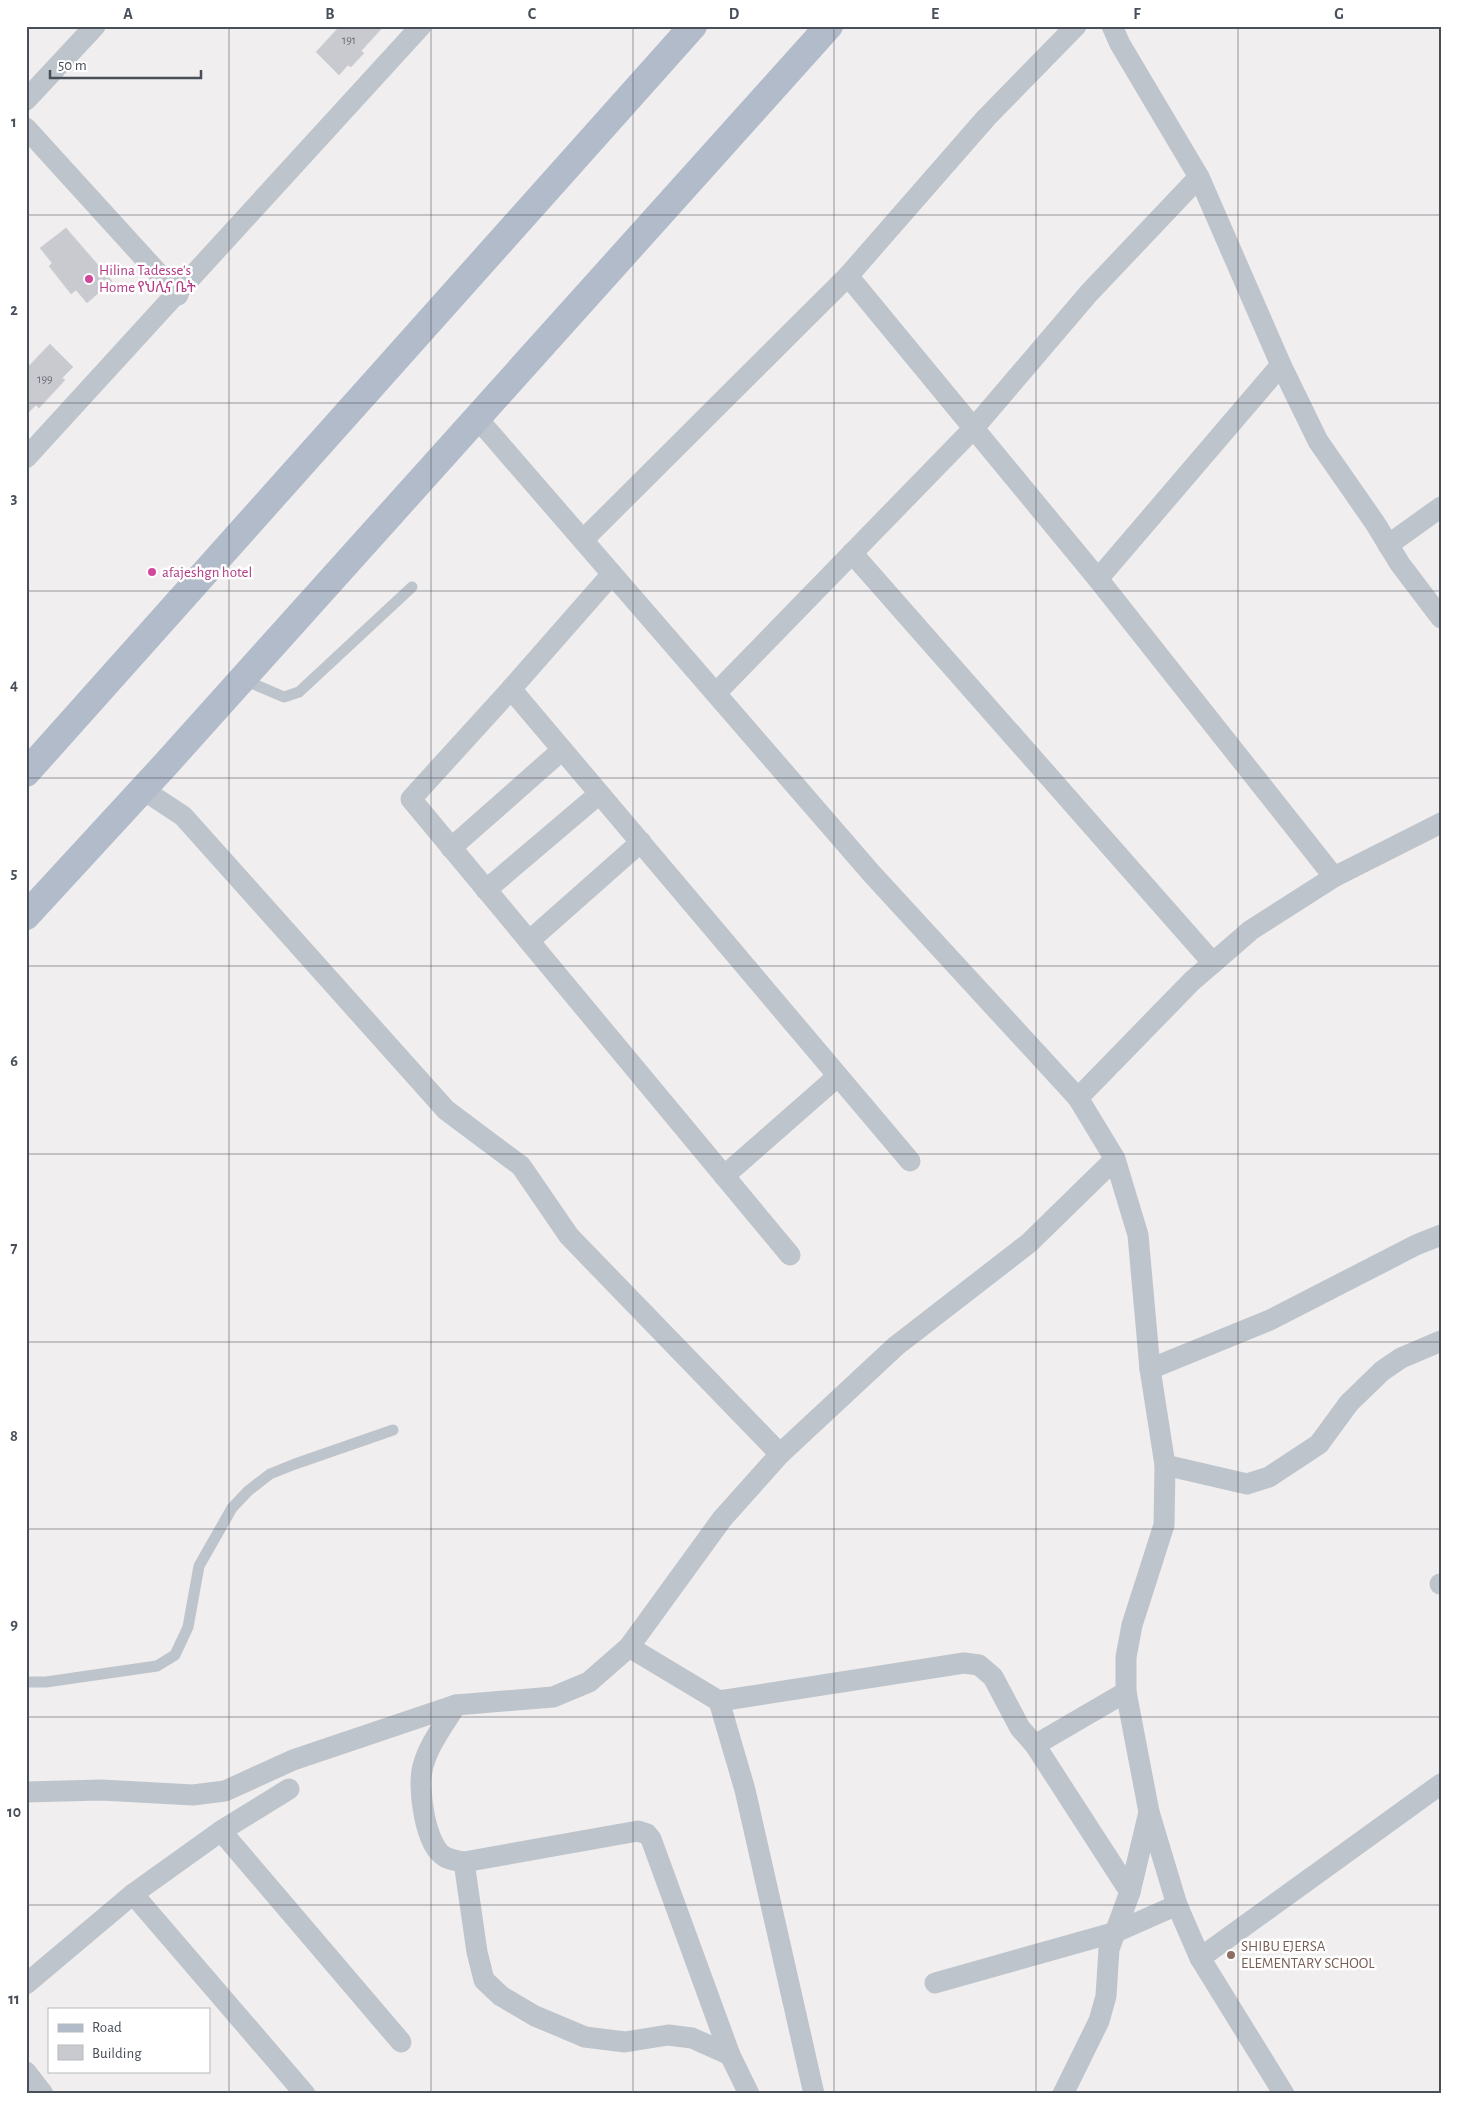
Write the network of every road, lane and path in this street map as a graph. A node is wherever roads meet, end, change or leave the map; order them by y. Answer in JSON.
{"nodes":[{"id":1,"x":95,"y":26,"type":"edge"},
{"id":2,"x":421,"y":26,"type":"edge"},
{"id":3,"x":693,"y":26,"type":"edge"},
{"id":4,"x":829,"y":26,"type":"edge"},
{"id":5,"x":1076,"y":26,"type":"edge"},
{"id":6,"x":1112,"y":26,"type":"edge"},
{"id":7,"x":26,"y":100,"type":"edge"},
{"id":8,"x":26,"y":128,"type":"edge"},
{"id":9,"x":1199,"y":177,"type":"junction"},
{"id":10,"x":848,"y":276,"type":"junction"},
{"id":11,"x":178,"y":295,"type":"junction"},
{"id":12,"x":1281,"y":365,"type":"junction"},
{"id":13,"x":476,"y":418,"type":"junction"},
{"id":14,"x":973,"y":429,"type":"junction"},
{"id":15,"x":26,"y":458,"type":"edge"},
{"id":16,"x":1441,"y":507,"type":"edge"},
{"id":17,"x":584,"y":540,"type":"junction"},
{"id":18,"x":1388,"y":545,"type":"junction"},
{"id":19,"x":852,"y":553,"type":"junction"},
{"id":20,"x":612,"y":574,"type":"junction"},
{"id":21,"x":1098,"y":579,"type":"junction"},
{"id":22,"x":412,"y":587,"type":"dead end"},
{"id":23,"x":1441,"y":618,"type":"edge"},
{"id":24,"x":242,"y":679,"type":"junction"},
{"id":25,"x":511,"y":690,"type":"junction"},
{"id":26,"x":716,"y":693,"type":"junction"},
{"id":27,"x":562,"y":750,"type":"junction"},
{"id":28,"x":26,"y":773,"type":"edge"},
{"id":29,"x":142,"y":789,"type":"junction"},
{"id":30,"x":599,"y":794,"type":"junction"},
{"id":31,"x":1441,"y":823,"type":"edge"},
{"id":32,"x":641,"y":842,"type":"junction"},
{"id":33,"x":451,"y":848,"type":"junction"},
{"id":34,"x":1334,"y":877,"type":"junction"},
{"id":35,"x":486,"y":890,"type":"junction"},
{"id":36,"x":26,"y":916,"type":"edge"},
{"id":37,"x":529,"y":941,"type":"junction"},
{"id":38,"x":1213,"y":963,"type":"junction"},
{"id":39,"x":838,"y":1076,"type":"junction"},
{"id":40,"x":1078,"y":1098,"type":"junction"},
{"id":41,"x":1114,"y":1159,"type":"junction"},
{"id":42,"x":910,"y":1161,"type":"dead end"},
{"id":43,"x":724,"y":1176,"type":"junction"},
{"id":44,"x":1441,"y":1235,"type":"edge"},
{"id":45,"x":790,"y":1256,"type":"dead end"},
{"id":46,"x":1441,"y":1341,"type":"edge"},
{"id":47,"x":1150,"y":1370,"type":"junction"},
{"id":48,"x":393,"y":1430,"type":"dead end"},
{"id":49,"x":780,"y":1454,"type":"junction"},
{"id":50,"x":1165,"y":1464,"type":"junction"},
{"id":51,"x":629,"y":1647,"type":"junction"},
{"id":52,"x":26,"y":1682,"type":"edge"},
{"id":53,"x":1126,"y":1692,"type":"junction"},
{"id":54,"x":719,"y":1701,"type":"junction"},
{"id":55,"x":456,"y":1705,"type":"junction"},
{"id":56,"x":1035,"y":1745,"type":"junction"},
{"id":57,"x":1441,"y":1784,"type":"edge"},
{"id":58,"x":289,"y":1789,"type":"dead end"},
{"id":59,"x":26,"y":1792,"type":"edge"},
{"id":60,"x":1149,"y":1812,"type":"junction"},
{"id":61,"x":221,"y":1831,"type":"junction"},
{"id":62,"x":464,"y":1862,"type":"junction"},
{"id":63,"x":1130,"y":1892,"type":"junction"},
{"id":64,"x":133,"y":1894,"type":"junction"},
{"id":65,"x":1177,"y":1905,"type":"junction"},
{"id":66,"x":1116,"y":1932,"type":"junction"},
{"id":67,"x":1200,"y":1958,"type":"junction"},
{"id":68,"x":935,"y":1982,"type":"dead end"},
{"id":69,"x":26,"y":1984,"type":"edge"},
{"id":70,"x":401,"y":2042,"type":"dead end"},
{"id":71,"x":730,"y":2055,"type":"junction"},
{"id":72,"x":26,"y":2072,"type":"edge"},
{"id":73,"x":43,"y":2094,"type":"edge"},
{"id":74,"x":305,"y":2094,"type":"edge"},
{"id":75,"x":749,"y":2094,"type":"edge"},
{"id":76,"x":814,"y":2094,"type":"edge"},
{"id":77,"x":1063,"y":2094,"type":"edge"},
{"id":78,"x":1284,"y":2094,"type":"edge"}],
"edges":[{"from":1,"to":7,"type":"street"},
{"from":2,"to":11,"type":"street"},
{"from":3,"to":28,"type":"main road"},
{"from":4,"to":13,"type":"main road"},
{"from":5,"to":10,"type":"street"},
{"from":6,"to":9,"type":"street"},
{"from":8,"to":11,"type":"street"},
{"from":9,"to":12,"type":"street"},
{"from":9,"to":14,"type":"street"},
{"from":10,"to":14,"type":"street"},
{"from":10,"to":17,"type":"street"},
{"from":11,"to":15,"type":"street"},
{"from":12,"to":18,"type":"street"},
{"from":12,"to":21,"type":"street"},
{"from":13,"to":17,"type":"street"},
{"from":13,"to":24,"type":"main road"},
{"from":14,"to":19,"type":"street"},
{"from":14,"to":21,"type":"street"},
{"from":16,"to":18,"type":"street"},
{"from":17,"to":20,"type":"street"},
{"from":18,"to":23,"type":"street"},
{"from":19,"to":26,"type":"street"},
{"from":19,"to":38,"type":"street"},
{"from":20,"to":25,"type":"street"},
{"from":20,"to":26,"type":"street"},
{"from":21,"to":34,"type":"street"},
{"from":22,"to":24,"type":"lane"},
{"from":24,"to":29,"type":"main road"},
{"from":25,"to":27,"type":"street"},
{"from":25,"to":33,"type":"street"},
{"from":26,"to":40,"type":"street"},
{"from":27,"to":30,"type":"street"},
{"from":27,"to":33,"type":"street"},
{"from":29,"to":36,"type":"main road"},
{"from":29,"to":49,"type":"street"},
{"from":30,"to":32,"type":"street"},
{"from":30,"to":35,"type":"street"},
{"from":31,"to":34,"type":"street"},
{"from":32,"to":37,"type":"street"},
{"from":32,"to":39,"type":"street"},
{"from":33,"to":35,"type":"street"},
{"from":34,"to":38,"type":"street"},
{"from":35,"to":37,"type":"street"},
{"from":37,"to":43,"type":"street"},
{"from":38,"to":40,"type":"street"},
{"from":39,"to":42,"type":"street"},
{"from":39,"to":43,"type":"street"},
{"from":40,"to":41,"type":"street"},
{"from":41,"to":47,"type":"street"},
{"from":41,"to":49,"type":"street"},
{"from":43,"to":45,"type":"street"},
{"from":44,"to":47,"type":"street"},
{"from":46,"to":50,"type":"street"},
{"from":47,"to":50,"type":"street"},
{"from":48,"to":52,"type":"lane"},
{"from":49,"to":51,"type":"street"},
{"from":50,"to":53,"type":"street"},
{"from":51,"to":54,"type":"street"},
{"from":51,"to":55,"type":"street"},
{"from":53,"to":56,"type":"street"},
{"from":53,"to":60,"type":"street"},
{"from":54,"to":56,"type":"street"},
{"from":54,"to":76,"type":"street"},
{"from":55,"to":59,"type":"street"},
{"from":55,"to":62,"type":"street"},
{"from":56,"to":63,"type":"street"},
{"from":57,"to":67,"type":"street"},
{"from":58,"to":61,"type":"street"},
{"from":60,"to":63,"type":"street"},
{"from":60,"to":65,"type":"street"},
{"from":61,"to":64,"type":"street"},
{"from":61,"to":70,"type":"street"},
{"from":62,"to":71,"type":"street"},
{"from":62,"to":71,"type":"street"},
{"from":63,"to":66,"type":"street"},
{"from":64,"to":69,"type":"street"},
{"from":64,"to":74,"type":"street"},
{"from":65,"to":66,"type":"street"},
{"from":65,"to":67,"type":"street"},
{"from":66,"to":68,"type":"street"},
{"from":66,"to":77,"type":"street"},
{"from":67,"to":78,"type":"street"},
{"from":71,"to":75,"type":"street"},
{"from":72,"to":73,"type":"street"}]}
